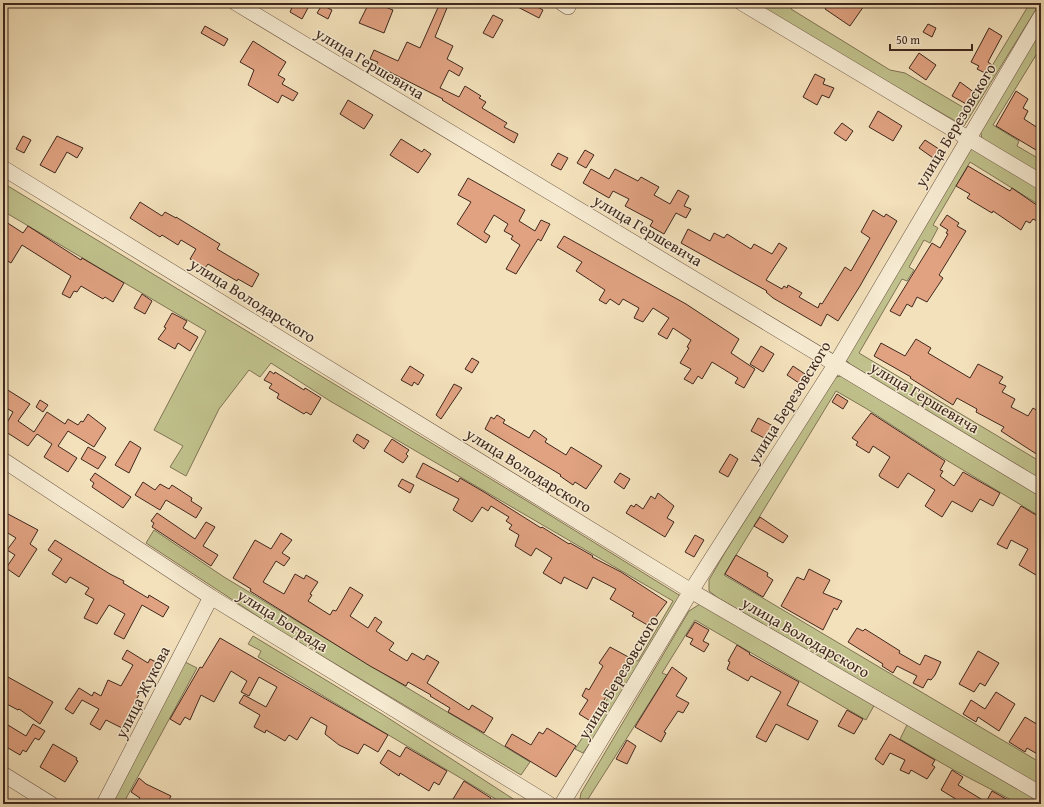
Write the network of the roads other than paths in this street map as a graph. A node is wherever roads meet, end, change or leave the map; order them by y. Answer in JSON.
{"nodes":[{"id":1,"x":236,"y":3,"type":"edge"},
{"id":2,"x":742,"y":3,"type":"edge"},
{"id":3,"x":1041,"y":16,"type":"edge"},
{"id":4,"x":968,"y":138,"type":"junction"},
{"id":5,"x":3,"y":168,"type":"edge"},
{"id":6,"x":1041,"y":182,"type":"edge"},
{"id":7,"x":835,"y":365,"type":"junction"},
{"id":8,"x":3,"y":460,"type":"edge"},
{"id":9,"x":1041,"y":488,"type":"edge"},
{"id":10,"x":691,"y":591,"type":"junction"},
{"id":11,"x":211,"y":597,"type":"junction"},
{"id":12,"x":3,"y":774,"type":"edge"},
{"id":13,"x":1041,"y":794,"type":"edge"},
{"id":14,"x":51,"y":804,"type":"edge"},
{"id":15,"x":104,"y":804,"type":"edge"},
{"id":16,"x":549,"y":804,"type":"edge"},
{"id":17,"x":562,"y":804,"type":"edge"}],
"edges":[{"from":1,"to":7,"type":"street","name":"улица Гершевича"},
{"from":2,"to":4,"type":"street"},
{"from":3,"to":4,"type":"street","name":"улица Березовского"},
{"from":4,"to":6,"type":"street"},
{"from":4,"to":7,"type":"street","name":"улица Березовского"},
{"from":5,"to":10,"type":"street","name":"улица Володарского"},
{"from":7,"to":9,"type":"street","name":"улица Гершевича"},
{"from":7,"to":10,"type":"street","name":"улица Березовского"},
{"from":8,"to":11,"type":"street","name":"улица Бограда"},
{"from":10,"to":13,"type":"street","name":"улица Володарского"},
{"from":10,"to":17,"type":"street","name":"улица Березовского"},
{"from":11,"to":15,"type":"street","name":"улица Жукова"},
{"from":11,"to":16,"type":"street","name":"улица Бограда"},
{"from":12,"to":14,"type":"street"}]}
